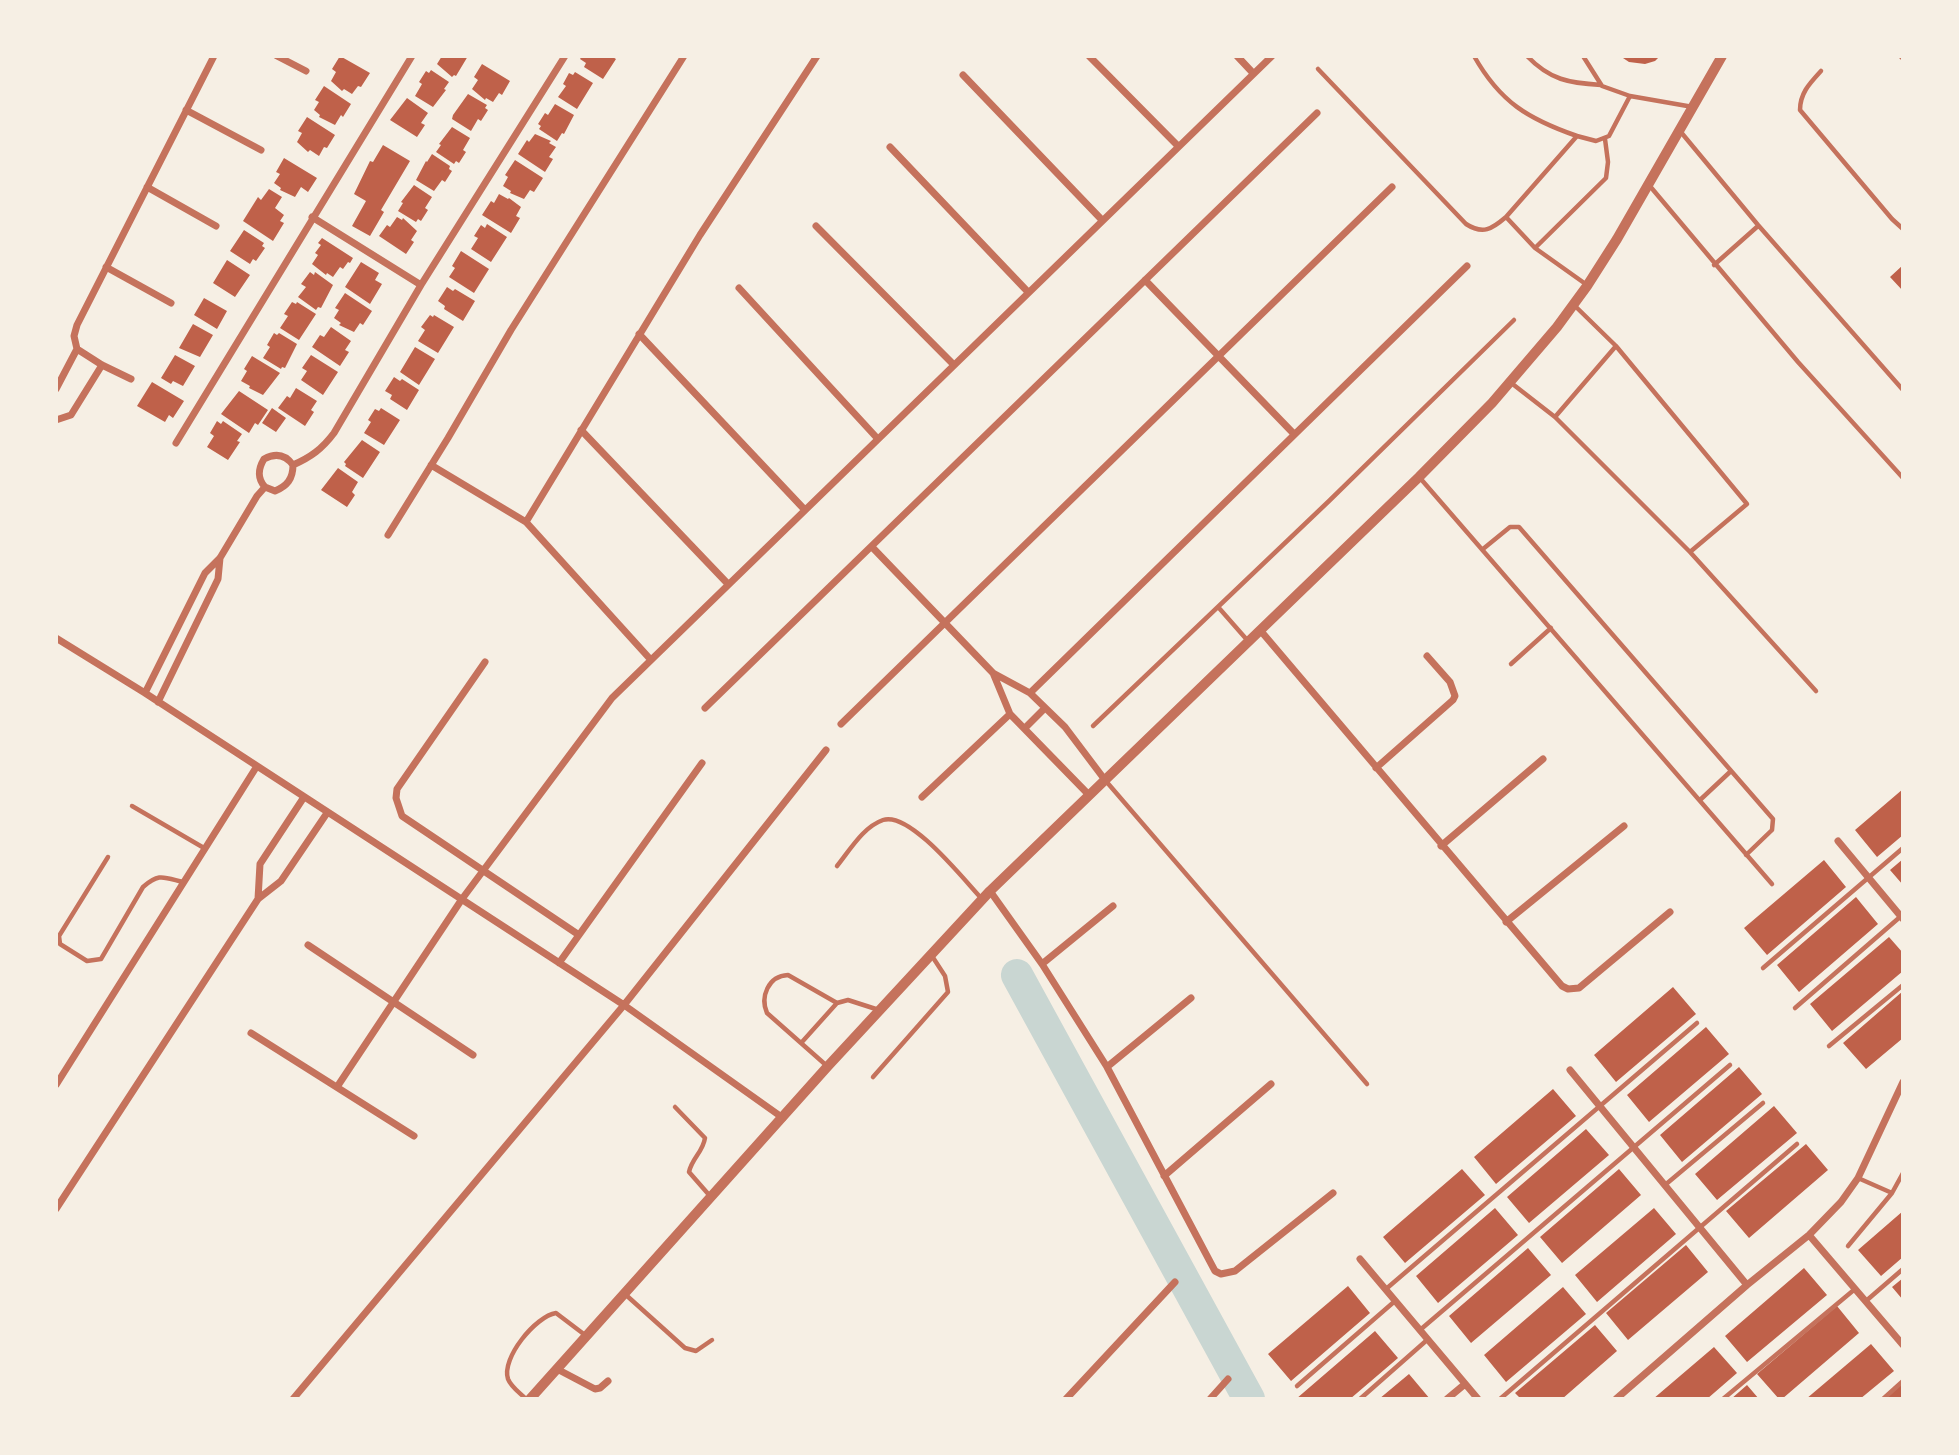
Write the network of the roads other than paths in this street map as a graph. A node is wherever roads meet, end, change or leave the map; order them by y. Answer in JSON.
{"nodes":[{"id":1,"x":214,"y":56,"type":"edge"},
{"id":2,"x":277,"y":56,"type":"edge"},
{"id":3,"x":412,"y":56,"type":"edge"},
{"id":4,"x":565,"y":56,"type":"edge"},
{"id":5,"x":684,"y":56,"type":"edge"},
{"id":6,"x":817,"y":56,"type":"edge"},
{"id":7,"x":1089,"y":56,"type":"edge"},
{"id":8,"x":1237,"y":56,"type":"edge"},
{"id":9,"x":1272,"y":56,"type":"edge"},
{"id":10,"x":1474,"y":56,"type":"edge"},
{"id":11,"x":1527,"y":56,"type":"edge"},
{"id":12,"x":1583,"y":56,"type":"edge"},
{"id":13,"x":1722,"y":56,"type":"edge"},
{"id":14,"x":1318,"y":69,"type":"dead end"},
{"id":15,"x":306,"y":71,"type":"dead end"},
{"id":16,"x":1821,"y":71,"type":"dead end"},
{"id":17,"x":1254,"y":73,"type":"junction"},
{"id":18,"x":963,"y":75,"type":"dead end"},
{"id":19,"x":1602,"y":86,"type":"junction"},
{"id":20,"x":1630,"y":96,"type":"junction"},
{"id":21,"x":1693,"y":107,"type":"junction"},
{"id":22,"x":187,"y":110,"type":"junction"},
{"id":23,"x":1317,"y":113,"type":"dead end"},
{"id":24,"x":1680,"y":130,"type":"junction"},
{"id":25,"x":1577,"y":136,"type":"junction"},
{"id":26,"x":1605,"y":139,"type":"junction"},
{"id":27,"x":1178,"y":146,"type":"junction"},
{"id":28,"x":890,"y":147,"type":"dead end"},
{"id":29,"x":261,"y":150,"type":"dead end"},
{"id":30,"x":1648,"y":184,"type":"junction"},
{"id":31,"x":147,"y":187,"type":"junction"},
{"id":32,"x":1392,"y":187,"type":"dead end"},
{"id":33,"x":312,"y":218,"type":"junction"},
{"id":34,"x":1506,"y":218,"type":"junction"},
{"id":35,"x":1102,"y":220,"type":"junction"},
{"id":36,"x":216,"y":226,"type":"dead end"},
{"id":37,"x":816,"y":226,"type":"dead end"},
{"id":38,"x":1758,"y":226,"type":"junction"},
{"id":39,"x":1903,"y":229,"type":"edge"},
{"id":40,"x":1535,"y":248,"type":"junction"},
{"id":41,"x":1714,"y":265,"type":"junction"},
{"id":42,"x":1467,"y":266,"type":"dead end"},
{"id":43,"x":106,"y":267,"type":"junction"},
{"id":44,"x":1145,"y":281,"type":"junction"},
{"id":45,"x":421,"y":285,"type":"junction"},
{"id":46,"x":1587,"y":286,"type":"junction"},
{"id":47,"x":738,"y":288,"type":"dead end"},
{"id":48,"x":1028,"y":292,"type":"junction"},
{"id":49,"x":171,"y":303,"type":"dead end"},
{"id":50,"x":1573,"y":304,"type":"junction"},
{"id":51,"x":1514,"y":320,"type":"dead end"},
{"id":52,"x":639,"y":334,"type":"junction"},
{"id":53,"x":1616,"y":346,"type":"junction"},
{"id":54,"x":77,"y":349,"type":"junction"},
{"id":55,"x":1217,"y":355,"type":"junction"},
{"id":56,"x":102,"y":365,"type":"junction"},
{"id":57,"x":954,"y":365,"type":"junction"},
{"id":58,"x":131,"y":379,"type":"dead end"},
{"id":59,"x":1510,"y":382,"type":"junction"},
{"id":60,"x":56,"y":389,"type":"edge"},
{"id":61,"x":1903,"y":390,"type":"edge"},
{"id":62,"x":1555,"y":417,"type":"junction"},
{"id":63,"x":56,"y":420,"type":"edge"},
{"id":64,"x":581,"y":430,"type":"junction"},
{"id":65,"x":1294,"y":433,"type":"junction"},
{"id":66,"x":877,"y":438,"type":"junction"},
{"id":67,"x":176,"y":443,"type":"dead end"},
{"id":68,"x":293,"y":465,"type":"junction"},
{"id":69,"x":431,"y":465,"type":"junction"},
{"id":70,"x":1419,"y":477,"type":"junction"},
{"id":71,"x":1903,"y":478,"type":"edge"},
{"id":72,"x":265,"y":486,"type":"junction"},
{"id":73,"x":804,"y":509,"type":"junction"},
{"id":74,"x":526,"y":522,"type":"junction"},
{"id":75,"x":388,"y":535,"type":"dead end"},
{"id":76,"x":872,"y":547,"type":"junction"},
{"id":77,"x":1483,"y":549,"type":"junction"},
{"id":78,"x":1690,"y":552,"type":"junction"},
{"id":79,"x":220,"y":558,"type":"junction"},
{"id":80,"x":728,"y":584,"type":"junction"},
{"id":81,"x":1219,"y":608,"type":"junction"},
{"id":82,"x":945,"y":621,"type":"junction"},
{"id":83,"x":1551,"y":628,"type":"junction"},
{"id":84,"x":1260,"y":630,"type":"junction"},
{"id":85,"x":56,"y":638,"type":"edge"},
{"id":86,"x":1248,"y":641,"type":"junction"},
{"id":87,"x":1427,"y":656,"type":"dead end"},
{"id":88,"x":651,"y":660,"type":"junction"},
{"id":89,"x":485,"y":662,"type":"dead end"},
{"id":90,"x":1511,"y":664,"type":"dead end"},
{"id":91,"x":993,"y":673,"type":"junction"},
{"id":92,"x":1816,"y":691,"type":"dead end"},
{"id":93,"x":145,"y":693,"type":"junction"},
{"id":94,"x":1030,"y":693,"type":"junction"},
{"id":95,"x":159,"y":702,"type":"junction"},
{"id":96,"x":705,"y":708,"type":"dead end"},
{"id":97,"x":1045,"y":708,"type":"junction"},
{"id":98,"x":1010,"y":713,"type":"junction"},
{"id":99,"x":841,"y":724,"type":"dead end"},
{"id":100,"x":1093,"y":726,"type":"dead end"},
{"id":101,"x":1025,"y":728,"type":"junction"},
{"id":102,"x":826,"y":750,"type":"dead end"},
{"id":103,"x":1543,"y":759,"type":"dead end"},
{"id":104,"x":702,"y":763,"type":"dead end"},
{"id":105,"x":257,"y":766,"type":"junction"},
{"id":106,"x":1376,"y":768,"type":"junction"},
{"id":107,"x":1731,"y":771,"type":"junction"},
{"id":108,"x":1105,"y":780,"type":"junction"},
{"id":109,"x":1089,"y":795,"type":"junction"},
{"id":110,"x":304,"y":797,"type":"junction"},
{"id":111,"x":922,"y":797,"type":"dead end"},
{"id":112,"x":1700,"y":800,"type":"junction"},
{"id":113,"x":132,"y":806,"type":"dead end"},
{"id":114,"x":327,"y":813,"type":"junction"},
{"id":115,"x":1624,"y":826,"type":"dead end"},
{"id":116,"x":1838,"y":841,"type":"dead end"},
{"id":117,"x":1441,"y":846,"type":"junction"},
{"id":118,"x":204,"y":848,"type":"junction"},
{"id":119,"x":1903,"y":848,"type":"edge"},
{"id":120,"x":1746,"y":855,"type":"junction"},
{"id":121,"x":108,"y":858,"type":"dead end"},
{"id":122,"x":837,"y":866,"type":"dead end"},
{"id":123,"x":483,"y":872,"type":"junction"},
{"id":124,"x":1869,"y":878,"type":"junction"},
{"id":125,"x":183,"y":882,"type":"junction"},
{"id":126,"x":1772,"y":884,"type":"dead end"},
{"id":127,"x":987,"y":895,"type":"junction"},
{"id":128,"x":258,"y":899,"type":"junction"},
{"id":129,"x":462,"y":899,"type":"junction"},
{"id":130,"x":1113,"y":906,"type":"dead end"},
{"id":131,"x":1670,"y":912,"type":"dead end"},
{"id":132,"x":1902,"y":917,"type":"edge"},
{"id":133,"x":1506,"y":922,"type":"junction"},
{"id":134,"x":579,"y":935,"type":"junction"},
{"id":135,"x":307,"y":945,"type":"dead end"},
{"id":136,"x":931,"y":955,"type":"junction"},
{"id":137,"x":559,"y":963,"type":"junction"},
{"id":138,"x":1042,"y":964,"type":"junction"},
{"id":139,"x":1763,"y":968,"type":"dead end"},
{"id":140,"x":1903,"y":985,"type":"edge"},
{"id":141,"x":1191,"y":998,"type":"dead end"},
{"id":142,"x":393,"y":1002,"type":"junction"},
{"id":143,"x":837,"y":1003,"type":"junction"},
{"id":144,"x":624,"y":1005,"type":"junction"},
{"id":145,"x":1795,"y":1008,"type":"dead end"},
{"id":146,"x":879,"y":1010,"type":"junction"},
{"id":147,"x":1697,"y":1023,"type":"dead end"},
{"id":148,"x":251,"y":1033,"type":"dead end"},
{"id":149,"x":802,"y":1042,"type":"junction"},
{"id":150,"x":1829,"y":1046,"type":"dead end"},
{"id":151,"x":473,"y":1055,"type":"dead end"},
{"id":152,"x":1730,"y":1065,"type":"dead end"},
{"id":153,"x":828,"y":1066,"type":"junction"},
{"id":154,"x":1107,"y":1067,"type":"junction"},
{"id":155,"x":1570,"y":1070,"type":"dead end"},
{"id":156,"x":873,"y":1077,"type":"dead end"},
{"id":157,"x":1903,"y":1082,"type":"edge"},
{"id":158,"x":1271,"y":1084,"type":"dead end"},
{"id":159,"x":1367,"y":1084,"type":"dead end"},
{"id":160,"x":56,"y":1085,"type":"edge"},
{"id":161,"x":337,"y":1087,"type":"junction"},
{"id":162,"x":1763,"y":1103,"type":"dead end"},
{"id":163,"x":675,"y":1107,"type":"dead end"},
{"id":164,"x":1601,"y":1107,"type":"junction"},
{"id":165,"x":783,"y":1118,"type":"junction"},
{"id":166,"x":414,"y":1136,"type":"dead end"},
{"id":167,"x":1797,"y":1144,"type":"dead end"},
{"id":168,"x":1633,"y":1147,"type":"junction"},
{"id":169,"x":1903,"y":1173,"type":"edge"},
{"id":170,"x":1164,"y":1176,"type":"junction"},
{"id":171,"x":1858,"y":1178,"type":"junction"},
{"id":172,"x":1665,"y":1185,"type":"junction"},
{"id":173,"x":1333,"y":1193,"type":"dead end"},
{"id":174,"x":1892,"y":1193,"type":"junction"},
{"id":175,"x":712,"y":1197,"type":"junction"},
{"id":176,"x":56,"y":1209,"type":"edge"},
{"id":177,"x":1700,"y":1227,"type":"junction"},
{"id":178,"x":1809,"y":1235,"type":"junction"},
{"id":179,"x":1847,"y":1246,"type":"dead end"},
{"id":180,"x":1360,"y":1259,"type":"dead end"},
{"id":181,"x":1903,"y":1269,"type":"edge"},
{"id":182,"x":1175,"y":1282,"type":"dead end"},
{"id":183,"x":1747,"y":1285,"type":"junction"},
{"id":184,"x":1855,"y":1289,"type":"junction"},
{"id":185,"x":1386,"y":1290,"type":"junction"},
{"id":186,"x":625,"y":1294,"type":"junction"},
{"id":187,"x":1395,"y":1301,"type":"junction"},
{"id":188,"x":1866,"y":1301,"type":"junction"},
{"id":189,"x":1420,"y":1330,"type":"junction"},
{"id":190,"x":587,"y":1336,"type":"junction"},
{"id":191,"x":1427,"y":1339,"type":"junction"},
{"id":192,"x":712,"y":1340,"type":"dead end"},
{"id":193,"x":1902,"y":1341,"type":"edge"},
{"id":194,"x":557,"y":1369,"type":"junction"},
{"id":195,"x":1228,"y":1379,"type":"dead end"},
{"id":196,"x":608,"y":1381,"type":"dead end"},
{"id":197,"x":1903,"y":1381,"type":"edge"},
{"id":198,"x":1465,"y":1384,"type":"junction"},
{"id":199,"x":1297,"y":1386,"type":"dead end"},
{"id":200,"x":293,"y":1399,"type":"edge"},
{"id":201,"x":528,"y":1399,"type":"edge"},
{"id":202,"x":1066,"y":1399,"type":"edge"},
{"id":203,"x":1210,"y":1399,"type":"edge"},
{"id":204,"x":1360,"y":1399,"type":"edge"},
{"id":205,"x":1447,"y":1399,"type":"edge"},
{"id":206,"x":1478,"y":1399,"type":"edge"},
{"id":207,"x":1500,"y":1399,"type":"edge"},
{"id":208,"x":1616,"y":1399,"type":"edge"},
{"id":209,"x":1723,"y":1399,"type":"edge"},
{"id":210,"x":1883,"y":1399,"type":"edge"}],
"edges":[{"from":1,"to":22,"type":"street"},
{"from":2,"to":15,"type":"street"},
{"from":3,"to":33,"type":"street"},
{"from":4,"to":45,"type":"street"},
{"from":5,"to":69,"type":"street"},
{"from":6,"to":52,"type":"street"},
{"from":7,"to":27,"type":"street"},
{"from":8,"to":17,"type":"street"},
{"from":9,"to":17,"type":"street"},
{"from":10,"to":25,"type":"lane"},
{"from":11,"to":19,"type":"lane"},
{"from":12,"to":19,"type":"lane"},
{"from":13,"to":21,"type":"street"},
{"from":14,"to":34,"type":"lane"},
{"from":16,"to":39,"type":"lane"},
{"from":17,"to":27,"type":"street"},
{"from":18,"to":35,"type":"street"},
{"from":19,"to":20,"type":"lane"},
{"from":20,"to":21,"type":"lane"},
{"from":20,"to":26,"type":"lane"},
{"from":21,"to":24,"type":"street"},
{"from":22,"to":29,"type":"street"},
{"from":22,"to":31,"type":"street"},
{"from":23,"to":44,"type":"street"},
{"from":24,"to":30,"type":"street"},
{"from":24,"to":38,"type":"lane"},
{"from":25,"to":26,"type":"lane"},
{"from":25,"to":34,"type":"lane"},
{"from":26,"to":40,"type":"lane"},
{"from":27,"to":35,"type":"street"},
{"from":28,"to":48,"type":"street"},
{"from":30,"to":41,"type":"lane"},
{"from":30,"to":46,"type":"street"},
{"from":31,"to":36,"type":"street"},
{"from":31,"to":43,"type":"street"},
{"from":32,"to":55,"type":"street"},
{"from":33,"to":45,"type":"street"},
{"from":33,"to":67,"type":"street"},
{"from":34,"to":40,"type":"lane"},
{"from":35,"to":48,"type":"street"},
{"from":37,"to":57,"type":"street"},
{"from":38,"to":41,"type":"lane"},
{"from":38,"to":61,"type":"lane"},
{"from":40,"to":46,"type":"lane"},
{"from":41,"to":71,"type":"lane"},
{"from":42,"to":65,"type":"street"},
{"from":43,"to":49,"type":"street"},
{"from":43,"to":54,"type":"street"},
{"from":44,"to":55,"type":"street"},
{"from":44,"to":76,"type":"street"},
{"from":45,"to":68,"type":"street"},
{"from":46,"to":50,"type":"street"},
{"from":47,"to":66,"type":"street"},
{"from":48,"to":57,"type":"street"},
{"from":50,"to":53,"type":"lane"},
{"from":50,"to":59,"type":"street"},
{"from":51,"to":81,"type":"lane"},
{"from":52,"to":64,"type":"street"},
{"from":52,"to":73,"type":"street"},
{"from":53,"to":62,"type":"lane"},
{"from":53,"to":78,"type":"lane"},
{"from":54,"to":56,"type":"street"},
{"from":54,"to":60,"type":"street"},
{"from":55,"to":65,"type":"street"},
{"from":55,"to":82,"type":"street"},
{"from":56,"to":58,"type":"street"},
{"from":56,"to":63,"type":"street"},
{"from":57,"to":66,"type":"street"},
{"from":59,"to":62,"type":"lane"},
{"from":59,"to":70,"type":"street"},
{"from":62,"to":78,"type":"lane"},
{"from":64,"to":74,"type":"street"},
{"from":64,"to":80,"type":"street"},
{"from":65,"to":94,"type":"street"},
{"from":66,"to":73,"type":"street"},
{"from":68,"to":72,"type":"street"},
{"from":68,"to":72,"type":"street"},
{"from":69,"to":74,"type":"street"},
{"from":69,"to":75,"type":"street"},
{"from":70,"to":77,"type":"lane"},
{"from":70,"to":84,"type":"street"},
{"from":72,"to":79,"type":"street"},
{"from":73,"to":80,"type":"street"},
{"from":74,"to":88,"type":"street"},
{"from":76,"to":82,"type":"street"},
{"from":76,"to":96,"type":"street"},
{"from":77,"to":83,"type":"lane"},
{"from":77,"to":107,"type":"lane"},
{"from":78,"to":92,"type":"lane"},
{"from":79,"to":93,"type":"street"},
{"from":79,"to":95,"type":"street"},
{"from":80,"to":88,"type":"street"},
{"from":81,"to":86,"type":"lane"},
{"from":81,"to":100,"type":"lane"},
{"from":82,"to":91,"type":"street"},
{"from":82,"to":99,"type":"street"},
{"from":83,"to":90,"type":"lane"},
{"from":83,"to":112,"type":"lane"},
{"from":84,"to":86,"type":"street"},
{"from":84,"to":106,"type":"street"},
{"from":85,"to":93,"type":"street"},
{"from":86,"to":108,"type":"street"},
{"from":87,"to":106,"type":"street"},
{"from":88,"to":123,"type":"street"},
{"from":89,"to":123,"type":"street"},
{"from":91,"to":94,"type":"street"},
{"from":91,"to":98,"type":"street"},
{"from":93,"to":95,"type":"street"},
{"from":94,"to":97,"type":"street"},
{"from":95,"to":105,"type":"street"},
{"from":97,"to":101,"type":"street"},
{"from":97,"to":108,"type":"street"},
{"from":98,"to":101,"type":"street"},
{"from":98,"to":111,"type":"street"},
{"from":101,"to":109,"type":"street"},
{"from":102,"to":144,"type":"street"},
{"from":103,"to":117,"type":"street"},
{"from":104,"to":134,"type":"street"},
{"from":105,"to":110,"type":"street"},
{"from":105,"to":118,"type":"street"},
{"from":106,"to":117,"type":"street"},
{"from":107,"to":112,"type":"lane"},
{"from":107,"to":120,"type":"lane"},
{"from":108,"to":109,"type":"street"},
{"from":108,"to":159,"type":"lane"},
{"from":109,"to":127,"type":"street"},
{"from":110,"to":114,"type":"street"},
{"from":110,"to":128,"type":"street"},
{"from":112,"to":120,"type":"lane"},
{"from":113,"to":118,"type":"lane"},
{"from":114,"to":128,"type":"street"},
{"from":114,"to":129,"type":"street"},
{"from":115,"to":133,"type":"street"},
{"from":116,"to":124,"type":"street"},
{"from":117,"to":133,"type":"street"},
{"from":118,"to":125,"type":"street"},
{"from":119,"to":124,"type":"lane"},
{"from":120,"to":126,"type":"lane"},
{"from":121,"to":125,"type":"lane"},
{"from":122,"to":127,"type":"lane"},
{"from":123,"to":129,"type":"street"},
{"from":123,"to":134,"type":"street"},
{"from":124,"to":132,"type":"street"},
{"from":124,"to":139,"type":"lane"},
{"from":125,"to":160,"type":"street"},
{"from":127,"to":136,"type":"street"},
{"from":127,"to":138,"type":"street"},
{"from":128,"to":176,"type":"street"},
{"from":129,"to":137,"type":"street"},
{"from":129,"to":142,"type":"street"},
{"from":130,"to":138,"type":"street"},
{"from":131,"to":133,"type":"street"},
{"from":132,"to":145,"type":"lane"},
{"from":134,"to":137,"type":"street"},
{"from":135,"to":142,"type":"street"},
{"from":136,"to":146,"type":"street"},
{"from":136,"to":156,"type":"lane"},
{"from":137,"to":144,"type":"street"},
{"from":138,"to":154,"type":"street"},
{"from":140,"to":150,"type":"lane"},
{"from":141,"to":154,"type":"street"},
{"from":142,"to":151,"type":"street"},
{"from":142,"to":161,"type":"street"},
{"from":143,"to":146,"type":"lane"},
{"from":143,"to":149,"type":"lane"},
{"from":143,"to":149,"type":"lane"},
{"from":144,"to":165,"type":"street"},
{"from":144,"to":200,"type":"street"},
{"from":146,"to":153,"type":"street"},
{"from":147,"to":164,"type":"lane"},
{"from":148,"to":161,"type":"street"},
{"from":149,"to":153,"type":"lane"},
{"from":152,"to":168,"type":"lane"},
{"from":153,"to":165,"type":"street"},
{"from":154,"to":170,"type":"street"},
{"from":155,"to":164,"type":"street"},
{"from":157,"to":171,"type":"street"},
{"from":158,"to":170,"type":"street"},
{"from":161,"to":166,"type":"street"},
{"from":162,"to":172,"type":"lane"},
{"from":163,"to":175,"type":"lane"},
{"from":164,"to":168,"type":"street"},
{"from":164,"to":185,"type":"lane"},
{"from":165,"to":175,"type":"street"},
{"from":167,"to":177,"type":"lane"},
{"from":168,"to":172,"type":"street"},
{"from":168,"to":189,"type":"lane"},
{"from":169,"to":174,"type":"lane"},
{"from":170,"to":173,"type":"street"},
{"from":171,"to":174,"type":"lane"},
{"from":171,"to":178,"type":"street"},
{"from":172,"to":177,"type":"street"},
{"from":174,"to":179,"type":"lane"},
{"from":175,"to":186,"type":"street"},
{"from":177,"to":183,"type":"street"},
{"from":177,"to":207,"type":"lane"},
{"from":178,"to":183,"type":"street"},
{"from":178,"to":184,"type":"street"},
{"from":180,"to":185,"type":"street"},
{"from":181,"to":188,"type":"lane"},
{"from":182,"to":202,"type":"street"},
{"from":183,"to":208,"type":"street"},
{"from":184,"to":188,"type":"street"},
{"from":184,"to":209,"type":"lane"},
{"from":185,"to":187,"type":"street"},
{"from":186,"to":190,"type":"street"},
{"from":186,"to":192,"type":"lane"},
{"from":187,"to":189,"type":"street"},
{"from":187,"to":199,"type":"lane"},
{"from":188,"to":193,"type":"street"},
{"from":189,"to":191,"type":"street"},
{"from":190,"to":194,"type":"street"},
{"from":190,"to":201,"type":"lane"},
{"from":191,"to":198,"type":"street"},
{"from":191,"to":204,"type":"lane"},
{"from":194,"to":196,"type":"street"},
{"from":194,"to":201,"type":"street"},
{"from":195,"to":203,"type":"street"},
{"from":197,"to":210,"type":"lane"},
{"from":198,"to":205,"type":"street"},
{"from":198,"to":206,"type":"street"}]}
